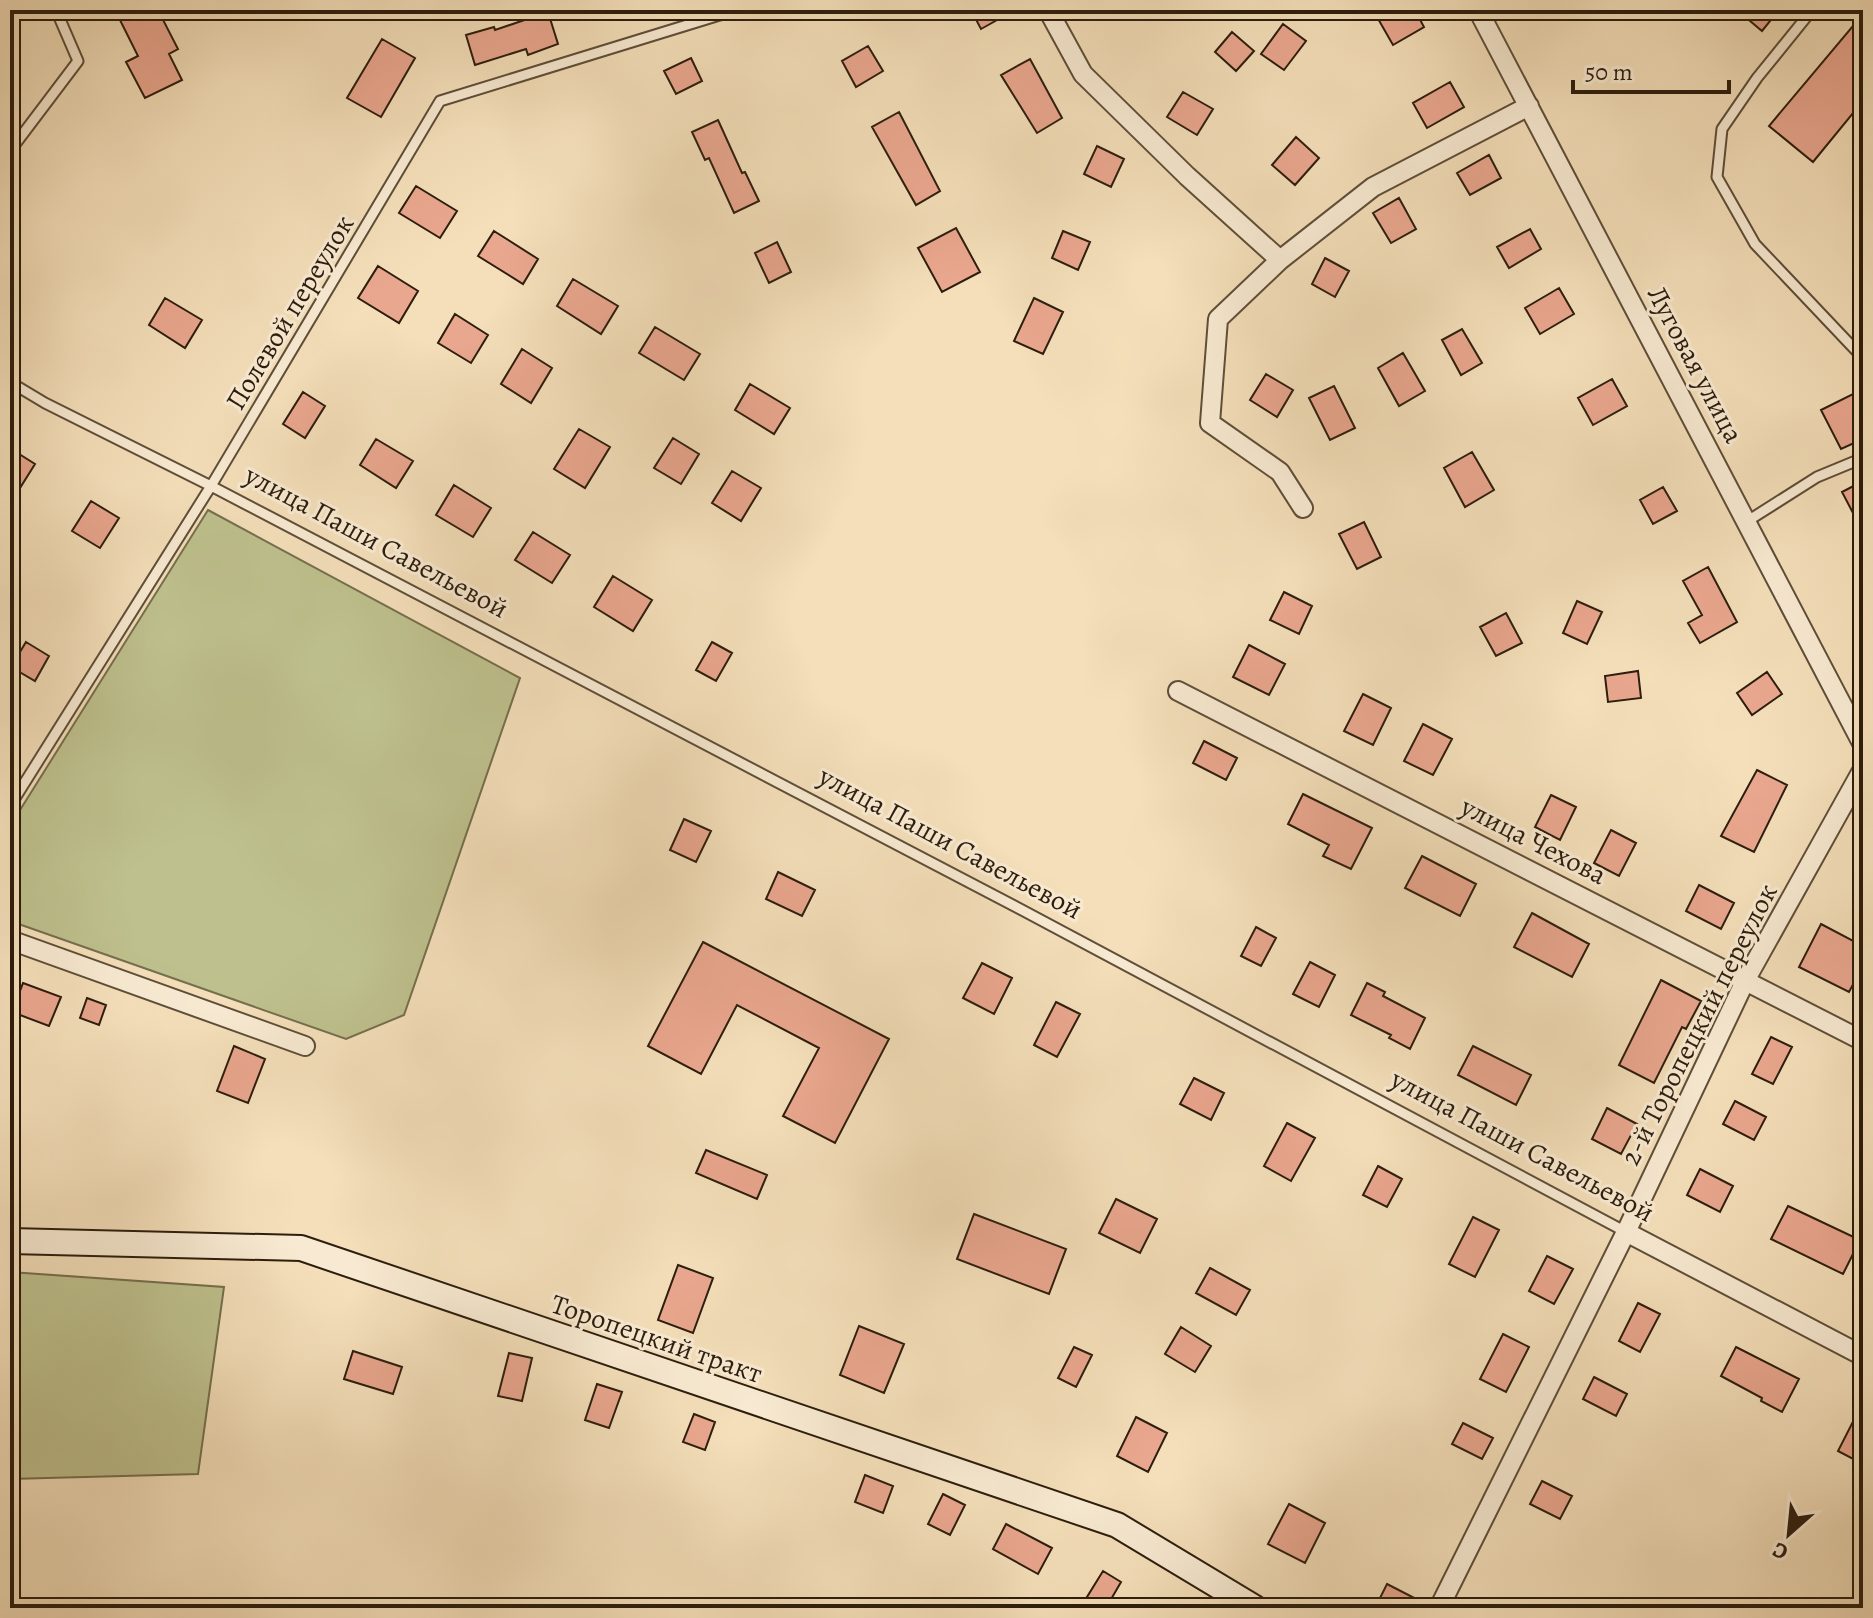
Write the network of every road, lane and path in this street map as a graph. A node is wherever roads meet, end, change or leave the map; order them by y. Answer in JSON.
{"nodes":[{"id":1,"x":56,"y":10,"type":"edge"},
{"id":2,"x":736,"y":10,"type":"edge"},
{"id":3,"x":1048,"y":10,"type":"edge"},
{"id":4,"x":1478,"y":10,"type":"edge"},
{"id":5,"x":1808,"y":15,"type":"dead end"},
{"id":6,"x":1529,"y":106,"type":"junction"},
{"id":7,"x":10,"y":151,"type":"edge"},
{"id":8,"x":1280,"y":260,"type":"junction"},
{"id":9,"x":1863,"y":358,"type":"edge"},
{"id":10,"x":10,"y":382,"type":"edge"},
{"id":11,"x":1863,"y":458,"type":"edge"},
{"id":12,"x":211,"y":486,"type":"junction"},
{"id":13,"x":1303,"y":508,"type":"dead end"},
{"id":14,"x":1746,"y":522,"type":"junction"},
{"id":15,"x":1178,"y":691,"type":"dead end"},
{"id":16,"x":1863,"y":745,"type":"edge"},
{"id":17,"x":1863,"y":769,"type":"edge"},
{"id":18,"x":10,"y":806,"type":"edge"},
{"id":19,"x":10,"y":940,"type":"edge"},
{"id":20,"x":1746,"y":979,"type":"junction"},
{"id":21,"x":1863,"y":1041,"type":"edge"},
{"id":22,"x":305,"y":1046,"type":"dead end"},
{"id":23,"x":1626,"y":1232,"type":"junction"},
{"id":24,"x":10,"y":1241,"type":"edge"},
{"id":25,"x":1863,"y":1356,"type":"edge"},
{"id":26,"x":1255,"y":1608,"type":"edge"},
{"id":27,"x":1439,"y":1608,"type":"edge"}],
"edges":[{"from":1,"to":7,"type":"lane"},
{"from":2,"to":12,"type":"lane","name":"Полевой переулок"},
{"from":3,"to":8,"type":"street"},
{"from":4,"to":6,"type":"street","name":"Луговая улица"},
{"from":5,"to":9,"type":"lane"},
{"from":6,"to":8,"type":"street"},
{"from":6,"to":14,"type":"street","name":"Луговая улица"},
{"from":8,"to":13,"type":"street"},
{"from":10,"to":12,"type":"lane","name":"улица Паши Савельевой"},
{"from":11,"to":14,"type":"lane"},
{"from":12,"to":18,"type":"lane","name":"Полевой переулок"},
{"from":12,"to":23,"type":"lane","name":"улица Паши Савельевой"},
{"from":14,"to":16,"type":"street","name":"Луговая улица"},
{"from":15,"to":20,"type":"street","name":"улица Чехова"},
{"from":17,"to":20,"type":"street","name":"2-й Торопецкий переулок"},
{"from":19,"to":22,"type":"street"},
{"from":20,"to":21,"type":"street","name":"улица Чехова"},
{"from":20,"to":23,"type":"street","name":"2-й Торопецкий переулок"},
{"from":23,"to":25,"type":"street","name":"улица Паши Савельевой"},
{"from":23,"to":27,"type":"street","name":"2-й Торопецкий переулок"},
{"from":24,"to":26,"type":"main road","name":"Торопецкий тракт"}]}
